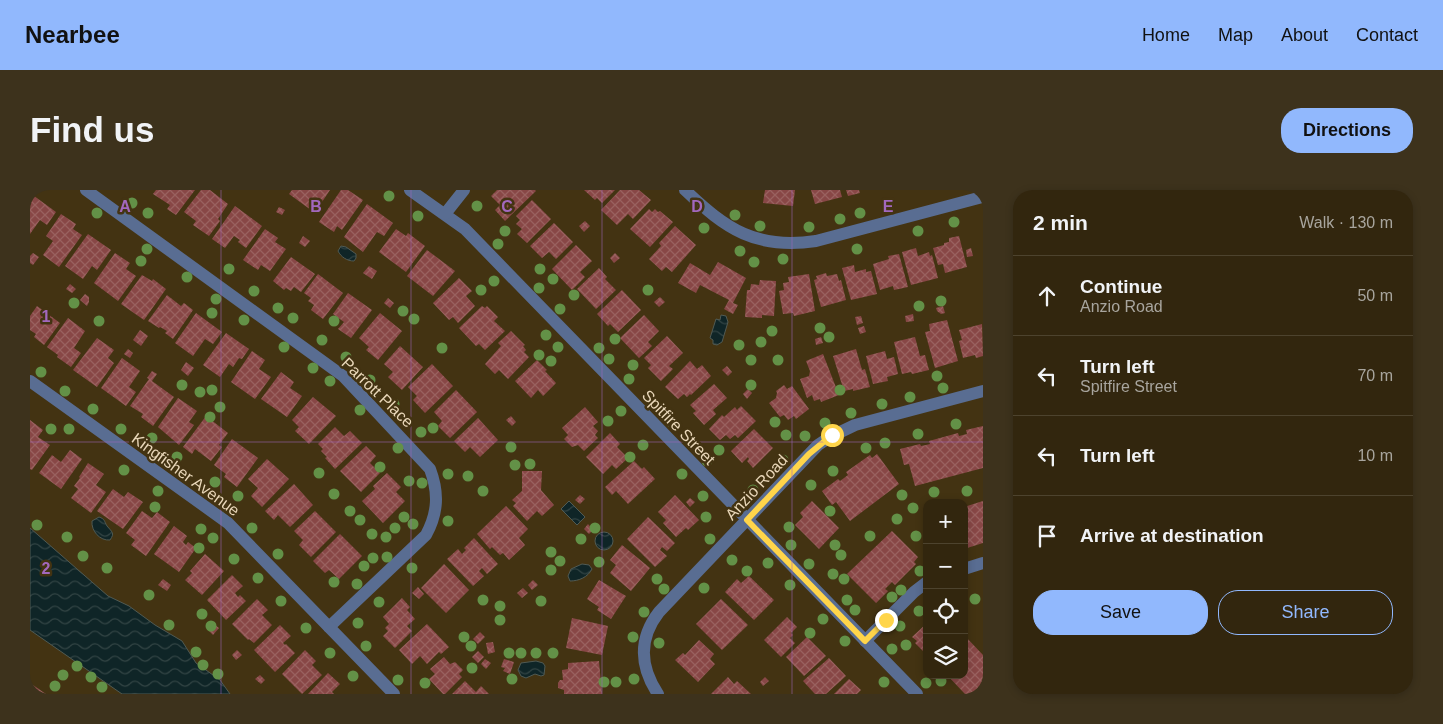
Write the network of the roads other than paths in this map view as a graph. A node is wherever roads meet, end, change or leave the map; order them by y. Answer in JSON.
{"nodes":[{"id":1,"x":86,"y":190,"type":"edge"},
{"id":2,"x":410,"y":190,"type":"edge"},
{"id":3,"x":464,"y":190,"type":"edge"},
{"id":4,"x":685,"y":190,"type":"edge"},
{"id":5,"x":982,"y":196,"type":"edge"},
{"id":6,"x":445,"y":214,"type":"junction"},
{"id":7,"x":30,"y":381,"type":"edge"},
{"id":8,"x":983,"y":391,"type":"edge"},
{"id":9,"x":747,"y":520,"type":"junction"},
{"id":10,"x":983,"y":563,"type":"edge"},
{"id":11,"x":968,"y":568,"type":"edge"},
{"id":12,"x":923,"y":585,"type":"edge"},
{"id":13,"x":329,"y":627,"type":"junction"},
{"id":14,"x":865,"y":641,"type":"junction"},
{"id":15,"x":394,"y":694,"type":"edge"},
{"id":16,"x":658,"y":694,"type":"edge"},
{"id":17,"x":917,"y":694,"type":"edge"}],
"edges":[{"from":1,"to":13,"type":"street","name":"Parrott Place"},
{"from":2,"to":6,"type":"street","name":"Spitfire Street"},
{"from":3,"to":6,"type":"street"},
{"from":4,"to":5,"type":"street"},
{"from":6,"to":9,"type":"street","name":"Spitfire Street"},
{"from":7,"to":13,"type":"street","name":"Kingfisher Avenue"},
{"from":8,"to":9,"type":"street","name":"Anzio Road"},
{"from":9,"to":14,"type":"street","name":"Spitfire Street"},
{"from":9,"to":16,"type":"street","name":"Anzio Road"},
{"from":10,"to":11,"type":"street"},
{"from":12,"to":14,"type":"street"},
{"from":13,"to":15,"type":"street","name":"Kingfisher Avenue"},
{"from":14,"to":17,"type":"street","name":"Spitfire Street"}]}
